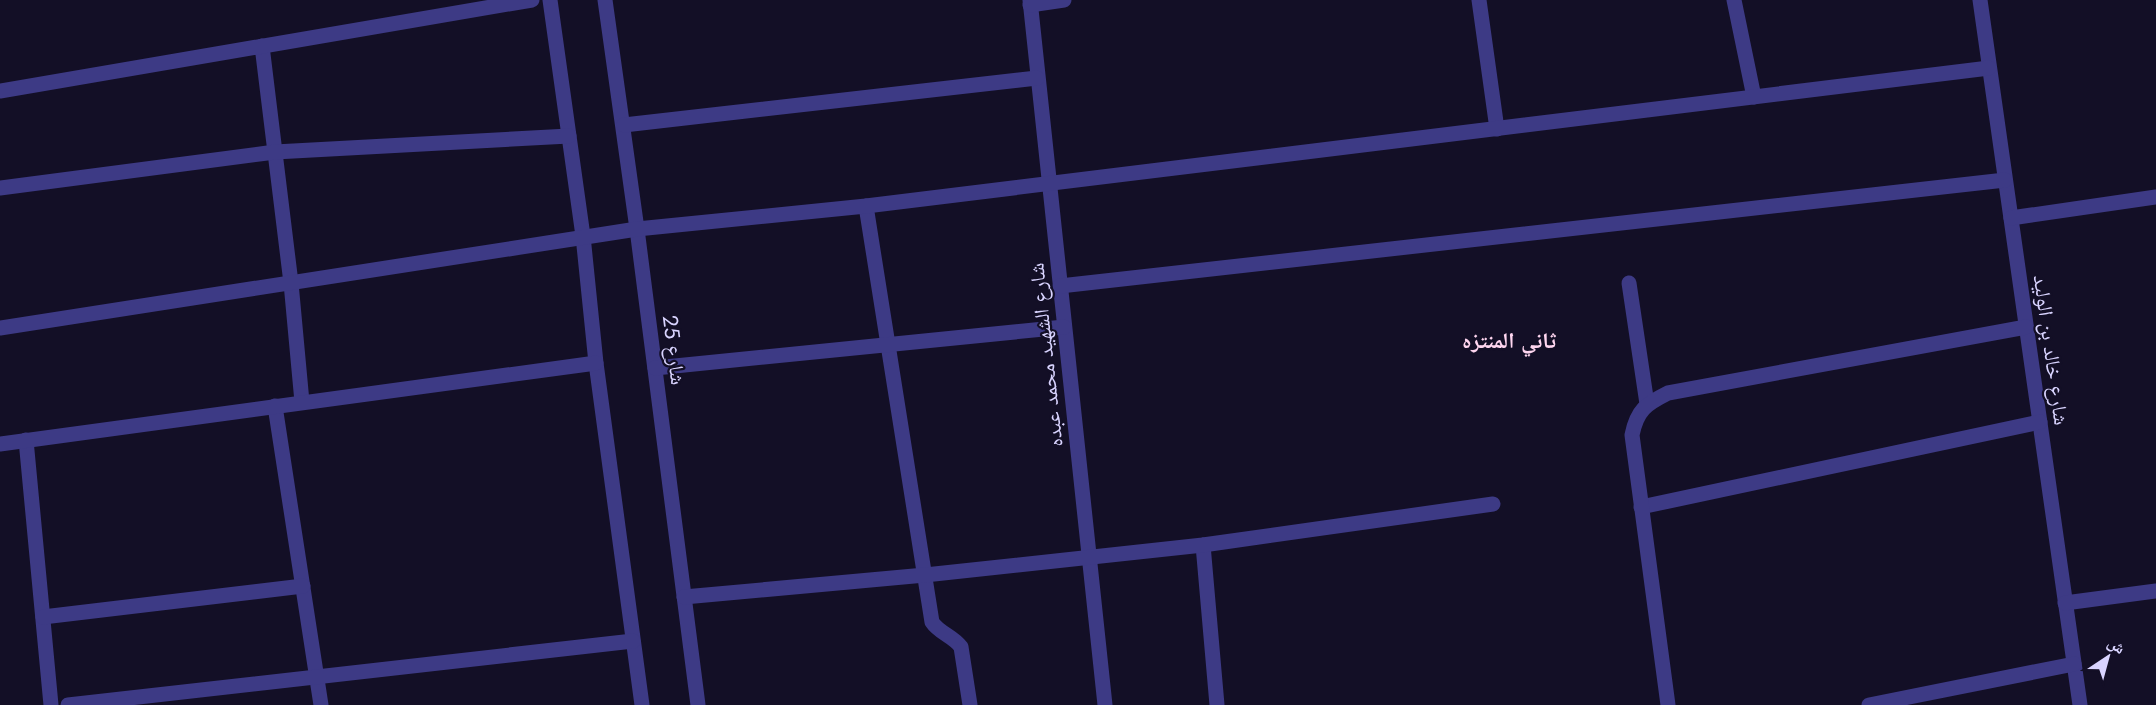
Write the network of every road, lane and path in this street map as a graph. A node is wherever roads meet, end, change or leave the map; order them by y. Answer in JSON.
{"nodes":[{"id":1,"x":532,"y":0,"type":"edge"},
{"id":2,"x":550,"y":0,"type":"edge"},
{"id":3,"x":605,"y":0,"type":"edge"},
{"id":4,"x":1064,"y":0,"type":"edge"},
{"id":5,"x":1479,"y":0,"type":"edge"},
{"id":6,"x":1734,"y":0,"type":"edge"},
{"id":7,"x":1980,"y":0,"type":"edge"},
{"id":8,"x":1030,"y":3,"type":"edge"},
{"id":9,"x":262,"y":46,"type":"junction"},
{"id":10,"x":1989,"y":68,"type":"junction"},
{"id":11,"x":1037,"y":78,"type":"junction"},
{"id":12,"x":0,"y":91,"type":"edge"},
{"id":13,"x":1754,"y":97,"type":"junction"},
{"id":14,"x":624,"y":126,"type":"junction"},
{"id":15,"x":1497,"y":129,"type":"junction"},
{"id":16,"x":569,"y":136,"type":"junction"},
{"id":17,"x":275,"y":152,"type":"junction"},
{"id":18,"x":2005,"y":180,"type":"junction"},
{"id":19,"x":1049,"y":182,"type":"junction"},
{"id":20,"x":0,"y":188,"type":"edge"},
{"id":21,"x":2156,"y":197,"type":"edge"},
{"id":22,"x":866,"y":206,"type":"junction"},
{"id":23,"x":2011,"y":218,"type":"junction"},
{"id":24,"x":637,"y":229,"type":"junction"},
{"id":25,"x":583,"y":236,"type":"junction"},
{"id":26,"x":291,"y":283,"type":"junction"},
{"id":27,"x":1629,"y":283,"type":"dead end"},
{"id":28,"x":1060,"y":286,"type":"junction"},
{"id":29,"x":1064,"y":327,"type":"junction"},
{"id":30,"x":2026,"y":327,"type":"junction"},
{"id":31,"x":0,"y":328,"type":"edge"},
{"id":32,"x":888,"y":344,"type":"junction"},
{"id":33,"x":596,"y":363,"type":"junction"},
{"id":34,"x":655,"y":368,"type":"junction"},
{"id":35,"x":302,"y":402,"type":"junction"},
{"id":36,"x":1647,"y":404,"type":"junction"},
{"id":37,"x":275,"y":406,"type":"junction"},
{"id":38,"x":2040,"y":422,"type":"junction"},
{"id":39,"x":26,"y":440,"type":"junction"},
{"id":40,"x":0,"y":444,"type":"edge"},
{"id":41,"x":1492,"y":504,"type":"dead end"},
{"id":42,"x":1641,"y":507,"type":"junction"},
{"id":43,"x":1203,"y":545,"type":"junction"},
{"id":44,"x":1089,"y":558,"type":"junction"},
{"id":45,"x":925,"y":575,"type":"junction"},
{"id":46,"x":303,"y":586,"type":"junction"},
{"id":47,"x":2156,"y":591,"type":"edge"},
{"id":48,"x":684,"y":597,"type":"junction"},
{"id":49,"x":2065,"y":603,"type":"junction"},
{"id":50,"x":43,"y":617,"type":"junction"},
{"id":51,"x":633,"y":641,"type":"junction"},
{"id":52,"x":2074,"y":664,"type":"junction"},
{"id":53,"x":316,"y":677,"type":"junction"},
{"id":54,"x":51,"y":705,"type":"edge"},
{"id":55,"x":68,"y":705,"type":"edge"},
{"id":56,"x":321,"y":705,"type":"edge"},
{"id":57,"x":642,"y":705,"type":"edge"},
{"id":58,"x":698,"y":705,"type":"edge"},
{"id":59,"x":970,"y":705,"type":"edge"},
{"id":60,"x":1105,"y":705,"type":"edge"},
{"id":61,"x":1217,"y":705,"type":"edge"},
{"id":62,"x":1668,"y":705,"type":"edge"},
{"id":63,"x":1869,"y":705,"type":"edge"},
{"id":64,"x":2080,"y":705,"type":"edge"}],
"edges":[{"from":1,"to":9,"type":"street"},
{"from":2,"to":16,"type":"street"},
{"from":3,"to":14,"type":"street","name":"شارع 25"},
{"from":4,"to":8,"type":"street"},
{"from":5,"to":15,"type":"street"},
{"from":6,"to":13,"type":"street"},
{"from":7,"to":10,"type":"street","name":"شارع خالد بن الوليد"},
{"from":8,"to":11,"type":"street","name":"شارع الشهيد محمد عبده"},
{"from":9,"to":12,"type":"street"},
{"from":9,"to":17,"type":"street"},
{"from":10,"to":13,"type":"street"},
{"from":10,"to":18,"type":"street","name":"شارع خالد بن الوليد"},
{"from":11,"to":14,"type":"street"},
{"from":11,"to":19,"type":"street","name":"شارع الشهيد محمد عبده"},
{"from":13,"to":15,"type":"street"},
{"from":14,"to":24,"type":"street","name":"شارع 25"},
{"from":15,"to":19,"type":"street"},
{"from":16,"to":17,"type":"street"},
{"from":16,"to":25,"type":"street"},
{"from":17,"to":20,"type":"street"},
{"from":17,"to":26,"type":"street"},
{"from":18,"to":23,"type":"street","name":"شارع خالد بن الوليد"},
{"from":18,"to":28,"type":"street"},
{"from":19,"to":22,"type":"street"},
{"from":19,"to":28,"type":"street","name":"شارع الشهيد محمد عبده"},
{"from":21,"to":23,"type":"street"},
{"from":22,"to":24,"type":"street"},
{"from":22,"to":32,"type":"street"},
{"from":23,"to":30,"type":"street","name":"شارع خالد بن الوليد"},
{"from":24,"to":25,"type":"street"},
{"from":24,"to":34,"type":"street","name":"شارع 25"},
{"from":25,"to":26,"type":"street"},
{"from":25,"to":33,"type":"street"},
{"from":26,"to":31,"type":"street"},
{"from":26,"to":35,"type":"street"},
{"from":27,"to":36,"type":"street"},
{"from":28,"to":29,"type":"street","name":"شارع الشهيد محمد عبده"},
{"from":29,"to":32,"type":"street"},
{"from":29,"to":44,"type":"street","name":"شارع الشهيد محمد عبده"},
{"from":30,"to":36,"type":"street"},
{"from":30,"to":38,"type":"street","name":"شارع خالد بن الوليد"},
{"from":32,"to":34,"type":"street"},
{"from":32,"to":45,"type":"street"},
{"from":33,"to":35,"type":"street"},
{"from":33,"to":51,"type":"street"},
{"from":34,"to":48,"type":"street","name":"شارع 25"},
{"from":35,"to":37,"type":"street"},
{"from":36,"to":42,"type":"street"},
{"from":37,"to":39,"type":"street"},
{"from":37,"to":46,"type":"street"},
{"from":38,"to":42,"type":"street"},
{"from":38,"to":49,"type":"street","name":"شارع خالد بن الوليد"},
{"from":39,"to":40,"type":"street"},
{"from":39,"to":50,"type":"street"},
{"from":41,"to":43,"type":"street"},
{"from":42,"to":62,"type":"street"},
{"from":43,"to":44,"type":"street"},
{"from":43,"to":61,"type":"street"},
{"from":44,"to":45,"type":"street"},
{"from":44,"to":60,"type":"street","name":"شارع الشهيد محمد عبده"},
{"from":45,"to":48,"type":"street"},
{"from":45,"to":59,"type":"street"},
{"from":46,"to":50,"type":"street"},
{"from":46,"to":53,"type":"street"},
{"from":47,"to":49,"type":"street"},
{"from":48,"to":58,"type":"street","name":"شارع 25"},
{"from":49,"to":52,"type":"street","name":"شارع خالد بن الوليد"},
{"from":50,"to":54,"type":"street"},
{"from":51,"to":53,"type":"street"},
{"from":51,"to":57,"type":"street"},
{"from":52,"to":63,"type":"street"},
{"from":52,"to":64,"type":"street","name":"شارع خالد بن الوليد"},
{"from":53,"to":55,"type":"street"},
{"from":53,"to":56,"type":"street"}]}
